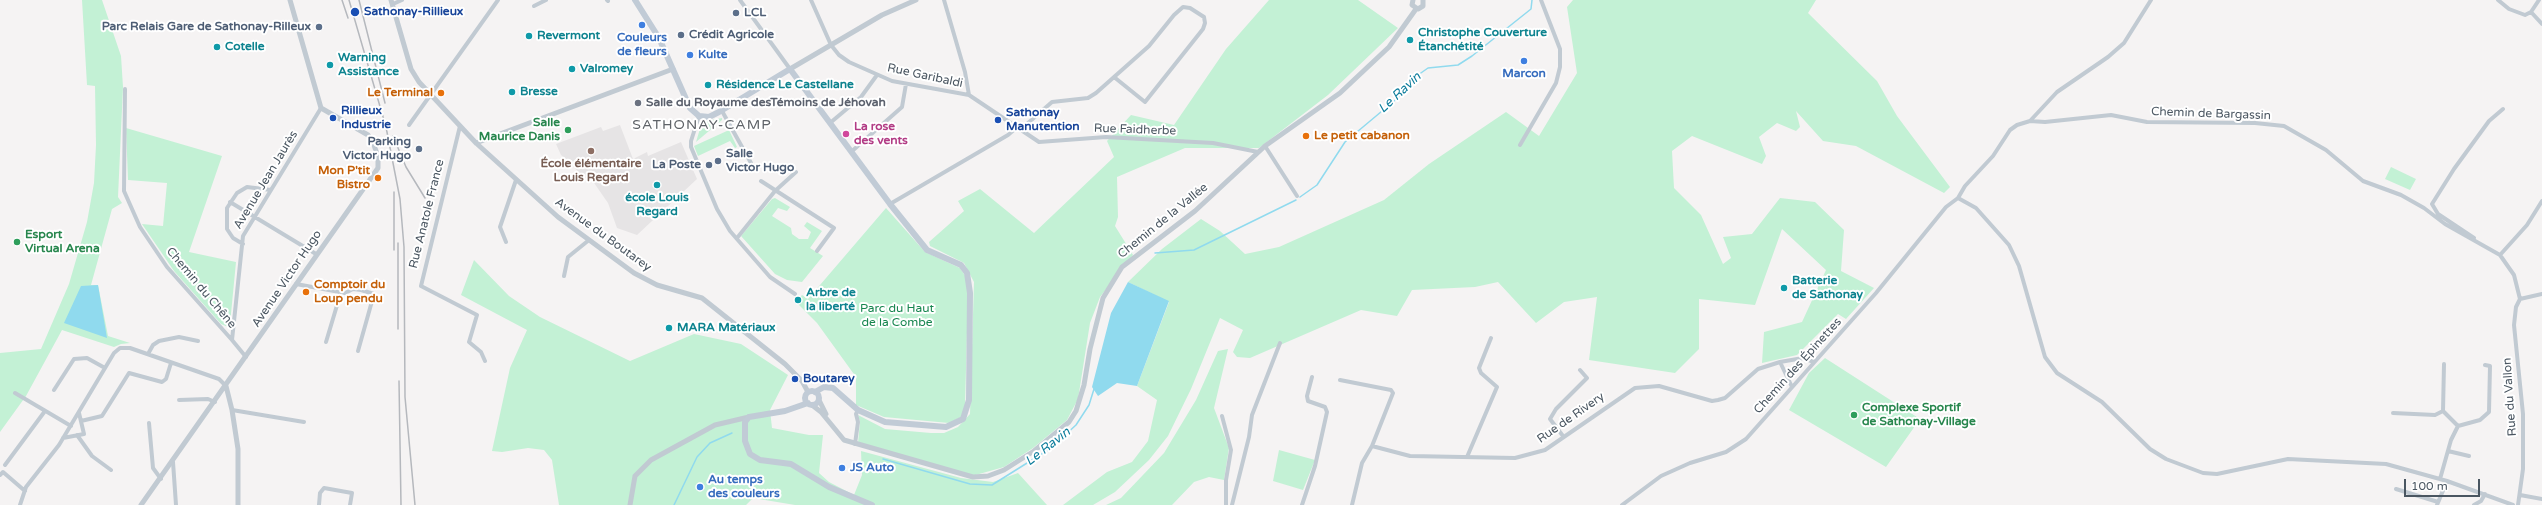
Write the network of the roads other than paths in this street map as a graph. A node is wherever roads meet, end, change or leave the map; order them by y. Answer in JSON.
{"nodes":[{"id":1,"x":290,"y":0,"type":"edge"},
{"id":2,"x":402,"y":0,"type":"edge"},
{"id":3,"x":498,"y":0,"type":"edge"},
{"id":4,"x":546,"y":0,"type":"edge"},
{"id":5,"x":635,"y":0,"type":"edge"},
{"id":6,"x":740,"y":0,"type":"edge"},
{"id":7,"x":811,"y":0,"type":"edge"},
{"id":8,"x":916,"y":0,"type":"edge"},
{"id":9,"x":944,"y":0,"type":"edge"},
{"id":10,"x":1413,"y":0,"type":"edge"},
{"id":11,"x":1423,"y":0,"type":"edge"},
{"id":12,"x":1540,"y":0,"type":"edge"},
{"id":13,"x":2151,"y":0,"type":"edge"},
{"id":14,"x":2498,"y":0,"type":"edge"},
{"id":15,"x":2539,"y":0,"type":"edge"},
{"id":16,"x":392,"y":2,"type":"edge"},
{"id":17,"x":534,"y":6,"type":"dead end"},
{"id":18,"x":1416,"y":9,"type":"junction"},
{"id":19,"x":2531,"y":12,"type":"junction"},
{"id":20,"x":2542,"y":24,"type":"edge"},
{"id":21,"x":831,"y":45,"type":"junction"},
{"id":22,"x":673,"y":68,"type":"junction"},
{"id":23,"x":790,"y":69,"type":"junction"},
{"id":24,"x":877,"y":75,"type":"junction"},
{"id":25,"x":1114,"y":77,"type":"junction"},
{"id":26,"x":906,"y":84,"type":"junction"},
{"id":27,"x":125,"y":89,"type":"dead end"},
{"id":28,"x":430,"y":93,"type":"junction"},
{"id":29,"x":969,"y":95,"type":"junction"},
{"id":30,"x":321,"y":108,"type":"junction"},
{"id":31,"x":2503,"y":109,"type":"dead end"},
{"id":32,"x":722,"y":111,"type":"junction"},
{"id":33,"x":699,"y":116,"type":"junction"},
{"id":34,"x":2030,"y":121,"type":"junction"},
{"id":35,"x":830,"y":123,"type":"junction"},
{"id":36,"x":409,"y":125,"type":"dead end"},
{"id":37,"x":460,"y":126,"type":"junction"},
{"id":38,"x":1018,"y":129,"type":"junction"},
{"id":39,"x":476,"y":143,"type":"junction"},
{"id":40,"x":1520,"y":145,"type":"dead end"},
{"id":41,"x":1265,"y":146,"type":"junction"},
{"id":42,"x":851,"y":152,"type":"junction"},
{"id":43,"x":1258,"y":152,"type":"junction"},
{"id":44,"x":751,"y":163,"type":"dead end"},
{"id":45,"x":796,"y":172,"type":"dead end"},
{"id":46,"x":516,"y":180,"type":"junction"},
{"id":47,"x":761,"y":180,"type":"dead end"},
{"id":48,"x":271,"y":190,"type":"junction"},
{"id":49,"x":775,"y":191,"type":"junction"},
{"id":50,"x":1297,"y":196,"type":"dead end"},
{"id":51,"x":1958,"y":198,"type":"junction"},
{"id":52,"x":230,"y":202,"type":"junction"},
{"id":53,"x":2542,"y":202,"type":"edge"},
{"id":54,"x":890,"y":204,"type":"junction"},
{"id":55,"x":254,"y":217,"type":"junction"},
{"id":56,"x":737,"y":238,"type":"junction"},
{"id":57,"x":589,"y":240,"type":"junction"},
{"id":58,"x":506,"y":242,"type":"dead end"},
{"id":59,"x":2477,"y":242,"type":"junction"},
{"id":60,"x":243,"y":244,"type":"junction"},
{"id":61,"x":817,"y":251,"type":"dead end"},
{"id":62,"x":316,"y":254,"type":"junction"},
{"id":63,"x":2500,"y":255,"type":"junction"},
{"id":64,"x":564,"y":276,"type":"dead end"},
{"id":65,"x":296,"y":284,"type":"junction"},
{"id":66,"x":341,"y":292,"type":"junction"},
{"id":67,"x":796,"y":294,"type":"dead end"},
{"id":68,"x":2542,"y":294,"type":"edge"},
{"id":69,"x":2520,"y":298,"type":"junction"},
{"id":70,"x":1492,"y":338,"type":"dead end"},
{"id":71,"x":232,"y":340,"type":"junction"},
{"id":72,"x":198,"y":341,"type":"dead end"},
{"id":73,"x":326,"y":342,"type":"dead end"},
{"id":74,"x":1280,"y":343,"type":"dead end"},
{"id":75,"x":358,"y":351,"type":"dead end"},
{"id":76,"x":148,"y":354,"type":"junction"},
{"id":77,"x":246,"y":358,"type":"junction"},
{"id":78,"x":485,"y":361,"type":"dead end"},
{"id":79,"x":1780,"y":362,"type":"junction"},
{"id":80,"x":1814,"y":362,"type":"junction"},
{"id":81,"x":171,"y":363,"type":"junction"},
{"id":82,"x":2444,"y":364,"type":"dead end"},
{"id":83,"x":2485,"y":365,"type":"dead end"},
{"id":84,"x":105,"y":368,"type":"junction"},
{"id":85,"x":1580,"y":370,"type":"dead end"},
{"id":86,"x":1312,"y":377,"type":"dead end"},
{"id":87,"x":1340,"y":380,"type":"dead end"},
{"id":88,"x":226,"y":386,"type":"junction"},
{"id":89,"x":1792,"y":387,"type":"junction"},
{"id":90,"x":54,"y":390,"type":"dead end"},
{"id":91,"x":15,"y":393,"type":"dead end"},
{"id":92,"x":810,"y":397,"type":"junction"},
{"id":93,"x":843,"y":397,"type":"junction"},
{"id":94,"x":819,"y":399,"type":"junction"},
{"id":95,"x":179,"y":400,"type":"dead end"},
{"id":96,"x":215,"y":402,"type":"junction"},
{"id":97,"x":232,"y":410,"type":"junction"},
{"id":98,"x":858,"y":410,"type":"junction"},
{"id":99,"x":45,"y":411,"type":"junction"},
{"id":100,"x":2443,"y":411,"type":"junction"},
{"id":101,"x":79,"y":413,"type":"junction"},
{"id":102,"x":2393,"y":413,"type":"dead end"},
{"id":103,"x":1222,"y":416,"type":"dead end"},
{"id":104,"x":749,"y":417,"type":"junction"},
{"id":105,"x":81,"y":421,"type":"junction"},
{"id":106,"x":304,"y":422,"type":"dead end"},
{"id":107,"x":829,"y":422,"type":"junction"},
{"id":108,"x":149,"y":423,"type":"dead end"},
{"id":109,"x":71,"y":426,"type":"junction"},
{"id":110,"x":2458,"y":426,"type":"junction"},
{"id":111,"x":77,"y":436,"type":"junction"},
{"id":112,"x":1563,"y":436,"type":"junction"},
{"id":113,"x":64,"y":438,"type":"junction"},
{"id":114,"x":854,"y":444,"type":"junction"},
{"id":115,"x":1372,"y":446,"type":"junction"},
{"id":116,"x":864,"y":447,"type":"joint"},
{"id":117,"x":2448,"y":451,"type":"junction"},
{"id":118,"x":2469,"y":456,"type":"dead end"},
{"id":119,"x":1467,"y":457,"type":"junction"},
{"id":120,"x":173,"y":462,"type":"junction"},
{"id":121,"x":5,"y":465,"type":"dead end"},
{"id":122,"x":111,"y":470,"type":"dead end"},
{"id":123,"x":0,"y":475,"type":"edge"},
{"id":124,"x":161,"y":479,"type":"junction"},
{"id":125,"x":2440,"y":479,"type":"junction"},
{"id":126,"x":2447,"y":481,"type":"junction"},
{"id":127,"x":2396,"y":489,"type":"dead end"},
{"id":128,"x":25,"y":491,"type":"junction"},
{"id":129,"x":2485,"y":494,"type":"junction"},
{"id":130,"x":2520,"y":495,"type":"junction"},
{"id":131,"x":2542,"y":499,"type":"edge"},
{"id":132,"x":2437,"y":504,"type":"edge"},
{"id":133,"x":20,"y":505,"type":"edge"},
{"id":134,"x":142,"y":505,"type":"edge"},
{"id":135,"x":176,"y":505,"type":"edge"},
{"id":136,"x":238,"y":505,"type":"edge"},
{"id":137,"x":320,"y":505,"type":"edge"},
{"id":138,"x":350,"y":505,"type":"edge"},
{"id":139,"x":630,"y":505,"type":"edge"},
{"id":140,"x":872,"y":505,"type":"edge"},
{"id":141,"x":1226,"y":505,"type":"edge"},
{"id":142,"x":1232,"y":505,"type":"edge"},
{"id":143,"x":1302,"y":505,"type":"edge"},
{"id":144,"x":1352,"y":505,"type":"edge"},
{"id":145,"x":1622,"y":505,"type":"edge"},
{"id":146,"x":2474,"y":505,"type":"edge"},
{"id":147,"x":2513,"y":505,"type":"edge"},
{"id":148,"x":2518,"y":505,"type":"edge"}],
"edges":[{"from":1,"to":30,"type":"street"},
{"from":2,"to":16,"type":"street"},
{"from":3,"to":28,"type":"street"},
{"from":4,"to":17,"type":"street"},
{"from":5,"to":22,"type":"main road"},
{"from":6,"to":23,"type":"street"},
{"from":7,"to":21,"type":"street","name":"Rue Garibaldi"},
{"from":8,"to":21,"type":"street"},
{"from":9,"to":29,"type":"street"},
{"from":10,"to":18,"type":"street"},
{"from":11,"to":18,"type":"street","name":"Chemin de la Vallée"},
{"from":12,"to":40,"type":"street"},
{"from":13,"to":34,"type":"street"},
{"from":14,"to":19,"type":"street"},
{"from":15,"to":19,"type":"street"},
{"from":16,"to":28,"type":"street","name":"Avenue du Boutarey"},
{"from":18,"to":41,"type":"street","name":"Chemin de la Vallée"},
{"from":19,"to":20,"type":"street"},
{"from":21,"to":23,"type":"street"},
{"from":21,"to":24,"type":"street","name":"Rue Garibaldi"},
{"from":22,"to":33,"type":"main road"},
{"from":22,"to":39,"type":"street"},
{"from":23,"to":32,"type":"main road"},
{"from":23,"to":35,"type":"main road"},
{"from":24,"to":26,"type":"street","name":"Rue Garibaldi"},
{"from":24,"to":35,"type":"street"},
{"from":25,"to":25,"type":"street"},
{"from":25,"to":38,"type":"street"},
{"from":26,"to":29,"type":"street","name":"Rue Garibaldi"},
{"from":26,"to":42,"type":"street"},
{"from":27,"to":71,"type":"street","name":"Chemin du Chêne"},
{"from":28,"to":36,"type":"street"},
{"from":28,"to":37,"type":"street","name":"Avenue du Boutarey"},
{"from":29,"to":38,"type":"street","name":"Rue Garibaldi"},
{"from":30,"to":48,"type":"street","name":"Avenue Jean Jaurès"},
{"from":30,"to":62,"type":"street","name":"Avenue Victor Hugo"},
{"from":31,"to":59,"type":"street"},
{"from":32,"to":33,"type":"main road"},
{"from":32,"to":44,"type":"street"},
{"from":33,"to":56,"type":"street"},
{"from":34,"to":51,"type":"street","name":"Chemin des Épinettes"},
{"from":34,"to":59,"type":"street","name":"Chemin de Bargassin"},
{"from":35,"to":42,"type":"main road"},
{"from":37,"to":39,"type":"street","name":"Avenue du Boutarey"},
{"from":37,"to":78,"type":"street","name":"Rue Anatole France"},
{"from":38,"to":43,"type":"street","name":"Rue Faidherbe"},
{"from":38,"to":54,"type":"street"},
{"from":39,"to":46,"type":"street","name":"Avenue du Boutarey"},
{"from":41,"to":43,"type":"street","name":"Chemin de la Vallée"},
{"from":41,"to":50,"type":"street"},
{"from":42,"to":54,"type":"main road"},
{"from":43,"to":116,"type":"street","name":"Chemin de la Vallée"},
{"from":45,"to":49,"type":"street"},
{"from":46,"to":57,"type":"street","name":"Avenue du Boutarey"},
{"from":46,"to":58,"type":"street"},
{"from":47,"to":49,"type":"street"},
{"from":48,"to":52,"type":"street"},
{"from":48,"to":55,"type":"street","name":"Avenue Jean Jaurès"},
{"from":49,"to":56,"type":"street"},
{"from":49,"to":61,"type":"street"},
{"from":51,"to":80,"type":"street","name":"Chemin des Épinettes"},
{"from":51,"to":125,"type":"street"},
{"from":52,"to":55,"type":"street"},
{"from":52,"to":60,"type":"street"},
{"from":53,"to":63,"type":"street"},
{"from":54,"to":98,"type":"main road"},
{"from":55,"to":60,"type":"street","name":"Avenue Jean Jaurès"},
{"from":55,"to":62,"type":"street"},
{"from":56,"to":67,"type":"street"},
{"from":57,"to":64,"type":"street"},
{"from":57,"to":92,"type":"street","name":"Avenue du Boutarey"},
{"from":59,"to":63,"type":"street","name":"Chemin de Bargassin"},
{"from":60,"to":71,"type":"street","name":"Avenue Jean Jaurès"},
{"from":62,"to":65,"type":"street","name":"Avenue Victor Hugo"},
{"from":63,"to":69,"type":"street","name":"Chemin de Bargassin"},
{"from":65,"to":66,"type":"street"},
{"from":65,"to":77,"type":"street","name":"Avenue Victor Hugo"},
{"from":66,"to":73,"type":"street"},
{"from":66,"to":75,"type":"street"},
{"from":68,"to":69,"type":"street"},
{"from":69,"to":130,"type":"street","name":"Rue du Vallon"},
{"from":70,"to":119,"type":"street"},
{"from":71,"to":77,"type":"street"},
{"from":72,"to":76,"type":"street"},
{"from":74,"to":142,"type":"street"},
{"from":76,"to":81,"type":"street"},
{"from":76,"to":84,"type":"street"},
{"from":77,"to":88,"type":"street","name":"Avenue Victor Hugo"},
{"from":79,"to":80,"type":"street","name":"Rue de Rivery"},
{"from":79,"to":89,"type":"street"},
{"from":79,"to":112,"type":"street","name":"Rue de Rivery"},
{"from":80,"to":89,"type":"street","name":"Chemin des Épinettes"},
{"from":81,"to":88,"type":"street"},
{"from":81,"to":105,"type":"street"},
{"from":82,"to":100,"type":"street"},
{"from":83,"to":110,"type":"street"},
{"from":84,"to":90,"type":"street"},
{"from":84,"to":101,"type":"street"},
{"from":85,"to":112,"type":"street"},
{"from":86,"to":143,"type":"street"},
{"from":87,"to":115,"type":"street"},
{"from":88,"to":96,"type":"street","name":"Avenue Victor Hugo"},
{"from":88,"to":97,"type":"street"},
{"from":89,"to":145,"type":"street","name":"Chemin des Épinettes"},
{"from":91,"to":99,"type":"street"},
{"from":92,"to":93,"type":"main road"},
{"from":92,"to":94,"type":"main road"},
{"from":92,"to":94,"type":"main road"},
{"from":92,"to":104,"type":"main road"},
{"from":92,"to":107,"type":"street","name":"Avenue du Boutarey"},
{"from":93,"to":94,"type":"main road"},
{"from":93,"to":98,"type":"main road"},
{"from":94,"to":107,"type":"street","name":"Avenue du Boutarey"},
{"from":95,"to":96,"type":"street"},
{"from":96,"to":120,"type":"street","name":"Avenue Victor Hugo"},
{"from":97,"to":106,"type":"street"},
{"from":97,"to":136,"type":"street"},
{"from":98,"to":114,"type":"street"},
{"from":99,"to":109,"type":"street"},
{"from":99,"to":121,"type":"street"},
{"from":100,"to":102,"type":"street"},
{"from":100,"to":110,"type":"street"},
{"from":101,"to":105,"type":"street"},
{"from":101,"to":109,"type":"street"},
{"from":103,"to":141,"type":"street"},
{"from":104,"to":139,"type":"street"},
{"from":104,"to":140,"type":"main road"},
{"from":105,"to":111,"type":"street"},
{"from":107,"to":114,"type":"street","name":"Avenue du Boutarey"},
{"from":108,"to":124,"type":"street"},
{"from":109,"to":113,"type":"street"},
{"from":110,"to":117,"type":"street"},
{"from":111,"to":113,"type":"street"},
{"from":111,"to":122,"type":"street"},
{"from":112,"to":119,"type":"street","name":"Rue de Rivery"},
{"from":113,"to":128,"type":"street"},
{"from":114,"to":116,"type":"street","name":"Avenue du Boutarey"},
{"from":115,"to":119,"type":"street","name":"Rue de Rivery"},
{"from":115,"to":144,"type":"street"},
{"from":117,"to":118,"type":"street"},
{"from":117,"to":125,"type":"street"},
{"from":120,"to":124,"type":"street","name":"Avenue Victor Hugo"},
{"from":120,"to":135,"type":"street"},
{"from":123,"to":128,"type":"street"},
{"from":124,"to":134,"type":"street","name":"Avenue Victor Hugo"},
{"from":125,"to":126,"type":"street"},
{"from":126,"to":129,"type":"street"},
{"from":126,"to":132,"type":"street"},
{"from":127,"to":132,"type":"street"},
{"from":128,"to":133,"type":"street"},
{"from":129,"to":146,"type":"street"},
{"from":129,"to":147,"type":"street"},
{"from":130,"to":131,"type":"street"},
{"from":130,"to":148,"type":"street","name":"Rue du Vallon"},
{"from":137,"to":138,"type":"street"}]}
